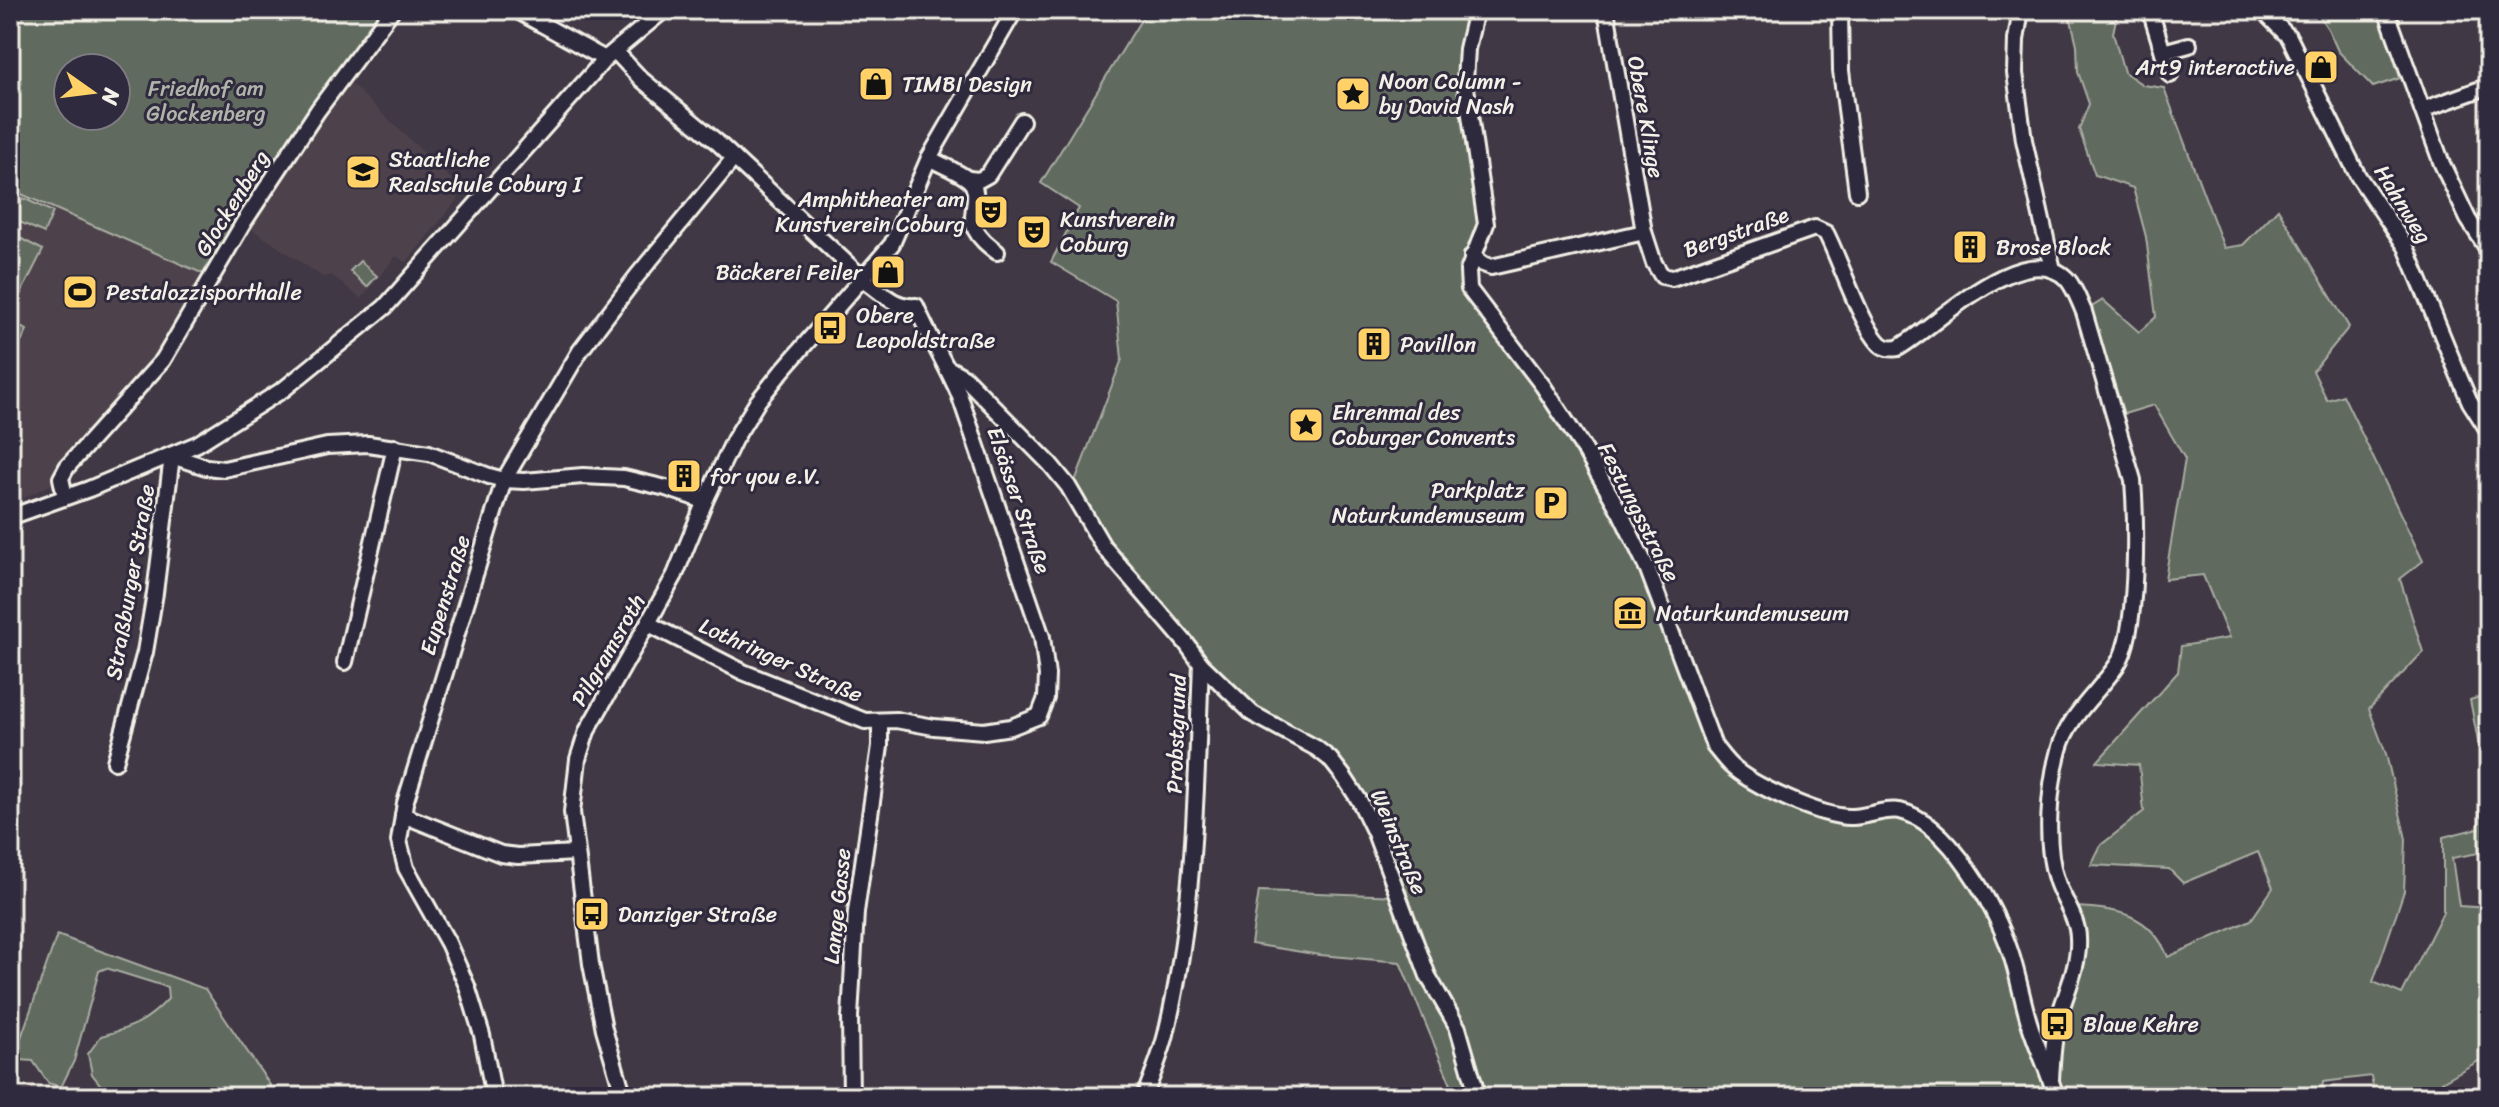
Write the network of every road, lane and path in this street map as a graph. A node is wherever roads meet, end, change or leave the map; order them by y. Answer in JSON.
{"nodes":[{"id":1,"x":392,"y":10,"type":"edge"},
{"id":2,"x":516,"y":10,"type":"edge"},
{"id":3,"x":664,"y":10,"type":"edge"},
{"id":4,"x":1015,"y":10,"type":"edge"},
{"id":5,"x":1476,"y":10,"type":"edge"},
{"id":6,"x":1606,"y":10,"type":"edge"},
{"id":7,"x":1840,"y":10,"type":"edge"},
{"id":8,"x":2021,"y":10,"type":"edge"},
{"id":9,"x":2150,"y":10,"type":"edge"},
{"id":10,"x":2262,"y":10,"type":"edge"},
{"id":11,"x":2386,"y":10,"type":"edge"},
{"id":12,"x":2189,"y":45,"type":"dead end"},
{"id":13,"x":2163,"y":52,"type":"junction"},
{"id":14,"x":610,"y":55,"type":"junction"},
{"id":15,"x":2170,"y":75,"type":"dead end"},
{"id":16,"x":2489,"y":86,"type":"edge"},
{"id":17,"x":2422,"y":110,"type":"junction"},
{"id":18,"x":1022,"y":121,"type":"dead end"},
{"id":19,"x":734,"y":158,"type":"junction"},
{"id":20,"x":929,"y":158,"type":"junction"},
{"id":21,"x":969,"y":179,"type":"junction"},
{"id":22,"x":1857,"y":192,"type":"dead end"},
{"id":23,"x":1644,"y":232,"type":"junction"},
{"id":24,"x":2489,"y":251,"type":"edge"},
{"id":25,"x":997,"y":252,"type":"dead end"},
{"id":26,"x":1472,"y":256,"type":"junction"},
{"id":27,"x":2053,"y":270,"type":"junction"},
{"id":28,"x":863,"y":277,"type":"junction"},
{"id":29,"x":948,"y":368,"type":"junction"},
{"id":30,"x":2489,"y":432,"type":"edge"},
{"id":31,"x":395,"y":447,"type":"junction"},
{"id":32,"x":172,"y":456,"type":"junction"},
{"id":33,"x":504,"y":480,"type":"junction"},
{"id":34,"x":65,"y":497,"type":"junction"},
{"id":35,"x":705,"y":501,"type":"junction"},
{"id":36,"x":10,"y":517,"type":"edge"},
{"id":37,"x":649,"y":624,"type":"junction"},
{"id":38,"x":345,"y":662,"type":"dead end"},
{"id":39,"x":1201,"y":664,"type":"junction"},
{"id":40,"x":1039,"y":716,"type":"joint"},
{"id":41,"x":880,"y":721,"type":"junction"},
{"id":42,"x":115,"y":762,"type":"dead end"},
{"id":43,"x":404,"y":809,"type":"junction"},
{"id":44,"x":576,"y":853,"type":"junction"},
{"id":45,"x":2058,"y":1020,"type":"junction"},
{"id":46,"x":2029,"y":1021,"type":"junction"},
{"id":47,"x":2051,"y":1080,"type":"junction"},
{"id":48,"x":494,"y":1097,"type":"edge"},
{"id":49,"x":624,"y":1097,"type":"edge"},
{"id":50,"x":851,"y":1097,"type":"edge"},
{"id":51,"x":1144,"y":1097,"type":"edge"},
{"id":52,"x":1478,"y":1097,"type":"edge"},
{"id":53,"x":2056,"y":1097,"type":"edge"}],
"edges":[{"from":1,"to":34,"type":"street","name":"Glockenberg"},
{"from":2,"to":14,"type":"street"},
{"from":3,"to":14,"type":"street"},
{"from":4,"to":20,"type":"street","name":"Pilgramsroth"},
{"from":5,"to":26,"type":"street","name":"Festungsstraße"},
{"from":6,"to":23,"type":"street","name":"Obere Klinge"},
{"from":7,"to":22,"type":"street"},
{"from":8,"to":27,"type":"street"},
{"from":9,"to":13,"type":"street"},
{"from":10,"to":30,"type":"street","name":"Hahnweg"},
{"from":11,"to":17,"type":"street"},
{"from":12,"to":13,"type":"street"},
{"from":13,"to":15,"type":"street"},
{"from":14,"to":19,"type":"street"},
{"from":14,"to":32,"type":"street"},
{"from":16,"to":17,"type":"street"},
{"from":17,"to":24,"type":"street"},
{"from":18,"to":21,"type":"street"},
{"from":19,"to":28,"type":"street"},
{"from":19,"to":33,"type":"street","name":"Eupenstraße"},
{"from":20,"to":21,"type":"street"},
{"from":20,"to":28,"type":"street","name":"Pilgramsroth"},
{"from":21,"to":25,"type":"street"},
{"from":23,"to":26,"type":"street"},
{"from":23,"to":27,"type":"street","name":"Bergstraße"},
{"from":26,"to":46,"type":"street","name":"Festungsstraße"},
{"from":27,"to":45,"type":"street"},
{"from":28,"to":29,"type":"street","name":"Elsässer Straße"},
{"from":28,"to":35,"type":"street","name":"Pilgramsroth"},
{"from":29,"to":39,"type":"street","name":"Probstgrund"},
{"from":29,"to":40,"type":"street","name":"Elsässer Straße"},
{"from":31,"to":32,"type":"street"},
{"from":31,"to":33,"type":"street"},
{"from":31,"to":38,"type":"street"},
{"from":32,"to":34,"type":"street"},
{"from":32,"to":42,"type":"street","name":"Straßburger Straße"},
{"from":33,"to":35,"type":"street"},
{"from":33,"to":43,"type":"street","name":"Eupenstraße"},
{"from":34,"to":36,"type":"street"},
{"from":35,"to":37,"type":"street","name":"Pilgramsroth"},
{"from":37,"to":41,"type":"street","name":"Lothringer Straße"},
{"from":37,"to":44,"type":"street","name":"Pilgramsroth"},
{"from":39,"to":51,"type":"street","name":"Probstgrund"},
{"from":39,"to":52,"type":"street","name":"Weinstraße"},
{"from":40,"to":41,"type":"street","name":"Lothringer Straße"},
{"from":41,"to":50,"type":"street","name":"Lange Gasse"},
{"from":43,"to":44,"type":"street"},
{"from":43,"to":48,"type":"street","name":"Eupenstraße"},
{"from":44,"to":49,"type":"street","name":"Pilgramsroth"},
{"from":45,"to":46,"type":"street"},
{"from":45,"to":47,"type":"street"},
{"from":46,"to":47,"type":"street","name":"Festungsstraße"},
{"from":47,"to":53,"type":"street","name":"Festungsstraße"}]}
